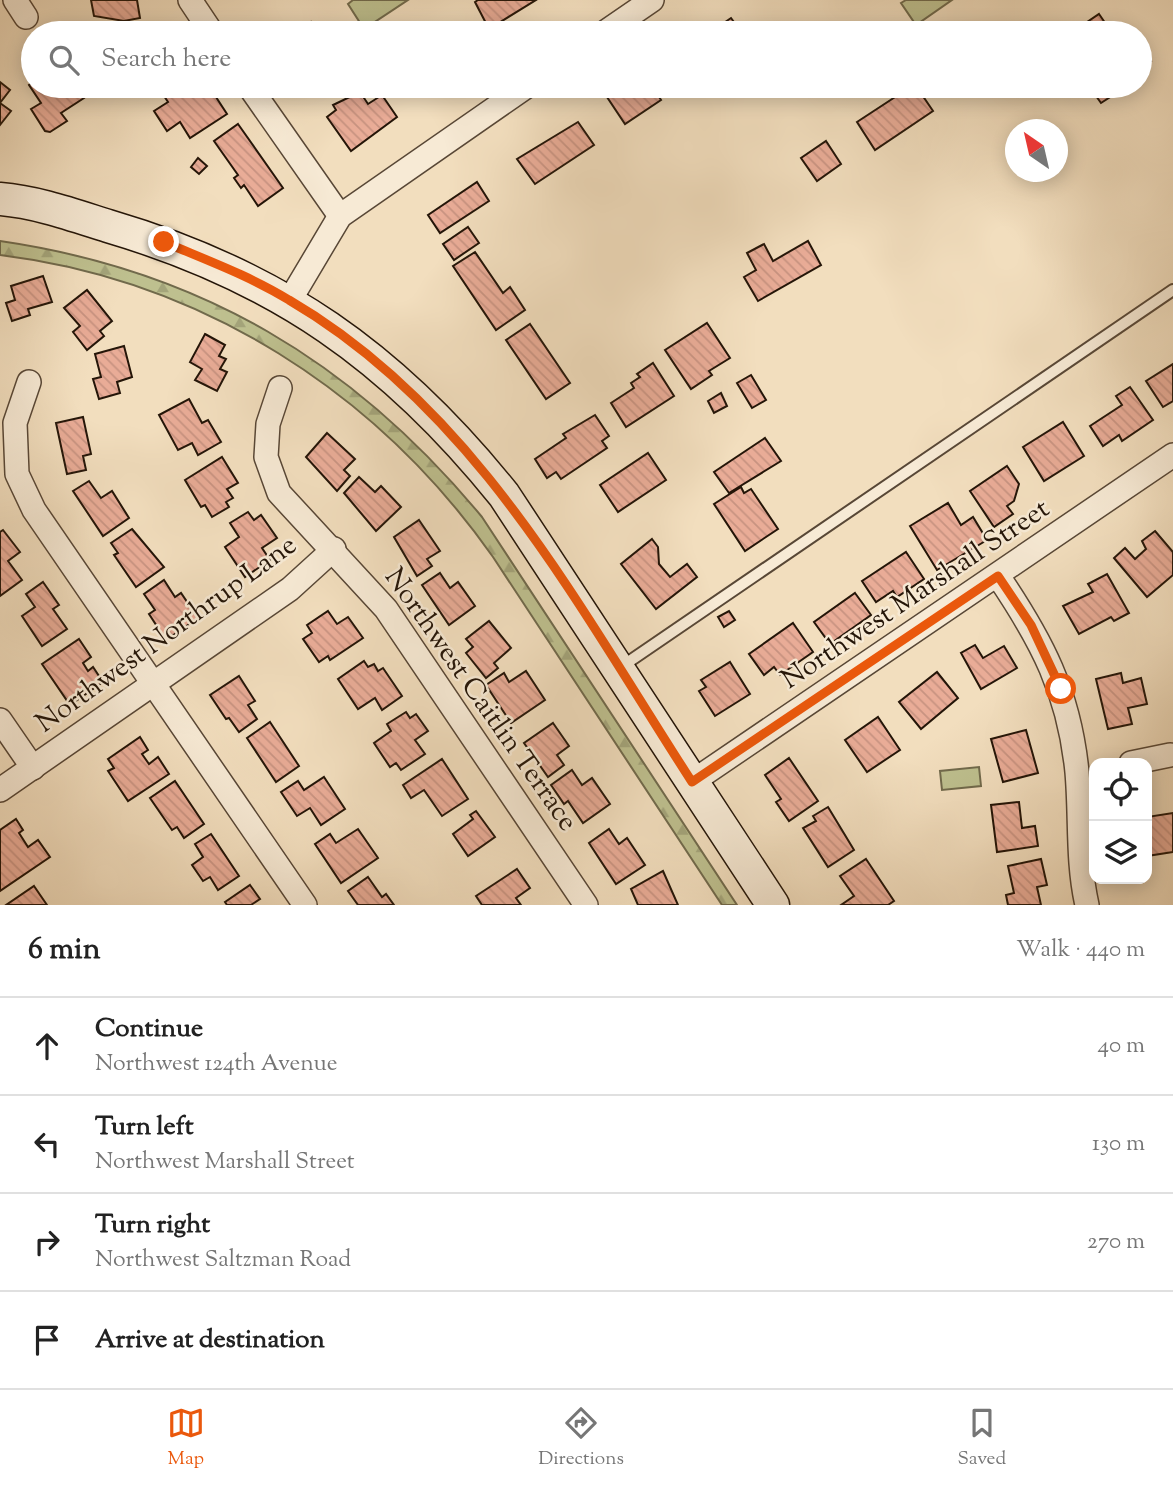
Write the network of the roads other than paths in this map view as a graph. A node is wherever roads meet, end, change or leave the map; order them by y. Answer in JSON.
{"nodes":[{"id":1,"x":190,"y":0,"type":"edge"},
{"id":2,"x":652,"y":0,"type":"edge"},
{"id":3,"x":200,"y":21,"type":"edge"},
{"id":4,"x":621,"y":21,"type":"edge"},
{"id":5,"x":257,"y":98,"type":"edge"},
{"id":6,"x":510,"y":98,"type":"edge"},
{"id":7,"x":0,"y":199,"type":"edge"},
{"id":8,"x":340,"y":216,"type":"junction"},
{"id":9,"x":1173,"y":290,"type":"edge"},
{"id":10,"x":290,"y":300,"type":"junction"},
{"id":11,"x":29,"y":382,"type":"dead end"},
{"id":12,"x":280,"y":388,"type":"dead end"},
{"id":13,"x":1173,"y":456,"type":"edge"},
{"id":14,"x":334,"y":549,"type":"junction"},
{"id":15,"x":998,"y":576,"type":"junction"},
{"id":16,"x":619,"y":668,"type":"junction"},
{"id":17,"x":152,"y":685,"type":"junction"},
{"id":18,"x":0,"y":720,"type":"edge"},
{"id":19,"x":1170,"y":755,"type":"dead end"},
{"id":20,"x":1152,"y":759,"type":"edge"},
{"id":21,"x":33,"y":768,"type":"junction"},
{"id":22,"x":1086,"y":773,"type":"edge"},
{"id":23,"x":692,"y":782,"type":"junction"},
{"id":24,"x":0,"y":790,"type":"edge"},
{"id":25,"x":305,"y":905,"type":"edge"},
{"id":26,"x":586,"y":905,"type":"edge"},
{"id":27,"x":774,"y":905,"type":"edge"},
{"id":28,"x":1087,"y":905,"type":"edge"}],
"edges":[{"from":1,"to":3,"type":"street"},
{"from":2,"to":4,"type":"street"},
{"from":5,"to":8,"type":"street"},
{"from":6,"to":8,"type":"street"},
{"from":7,"to":10,"type":"main road"},
{"from":8,"to":10,"type":"street"},
{"from":9,"to":16,"type":"lane"},
{"from":10,"to":16,"type":"main road"},
{"from":11,"to":17,"type":"street"},
{"from":12,"to":14,"type":"street","name":"Northwest Caitlin Terrace"},
{"from":13,"to":15,"type":"street","name":"Northwest Marshall Street"},
{"from":14,"to":17,"type":"street","name":"Northwest Northrup Lane"},
{"from":14,"to":26,"type":"street","name":"Northwest Caitlin Terrace"},
{"from":15,"to":22,"type":"street"},
{"from":15,"to":23,"type":"street","name":"Northwest Marshall Street"},
{"from":16,"to":23,"type":"main road"},
{"from":17,"to":21,"type":"street","name":"Northwest Northrup Lane"},
{"from":17,"to":25,"type":"street"},
{"from":18,"to":21,"type":"street"},
{"from":19,"to":20,"type":"street"},
{"from":21,"to":24,"type":"street","name":"Northwest Northrup Lane"},
{"from":22,"to":28,"type":"street"},
{"from":23,"to":27,"type":"main road"}]}
